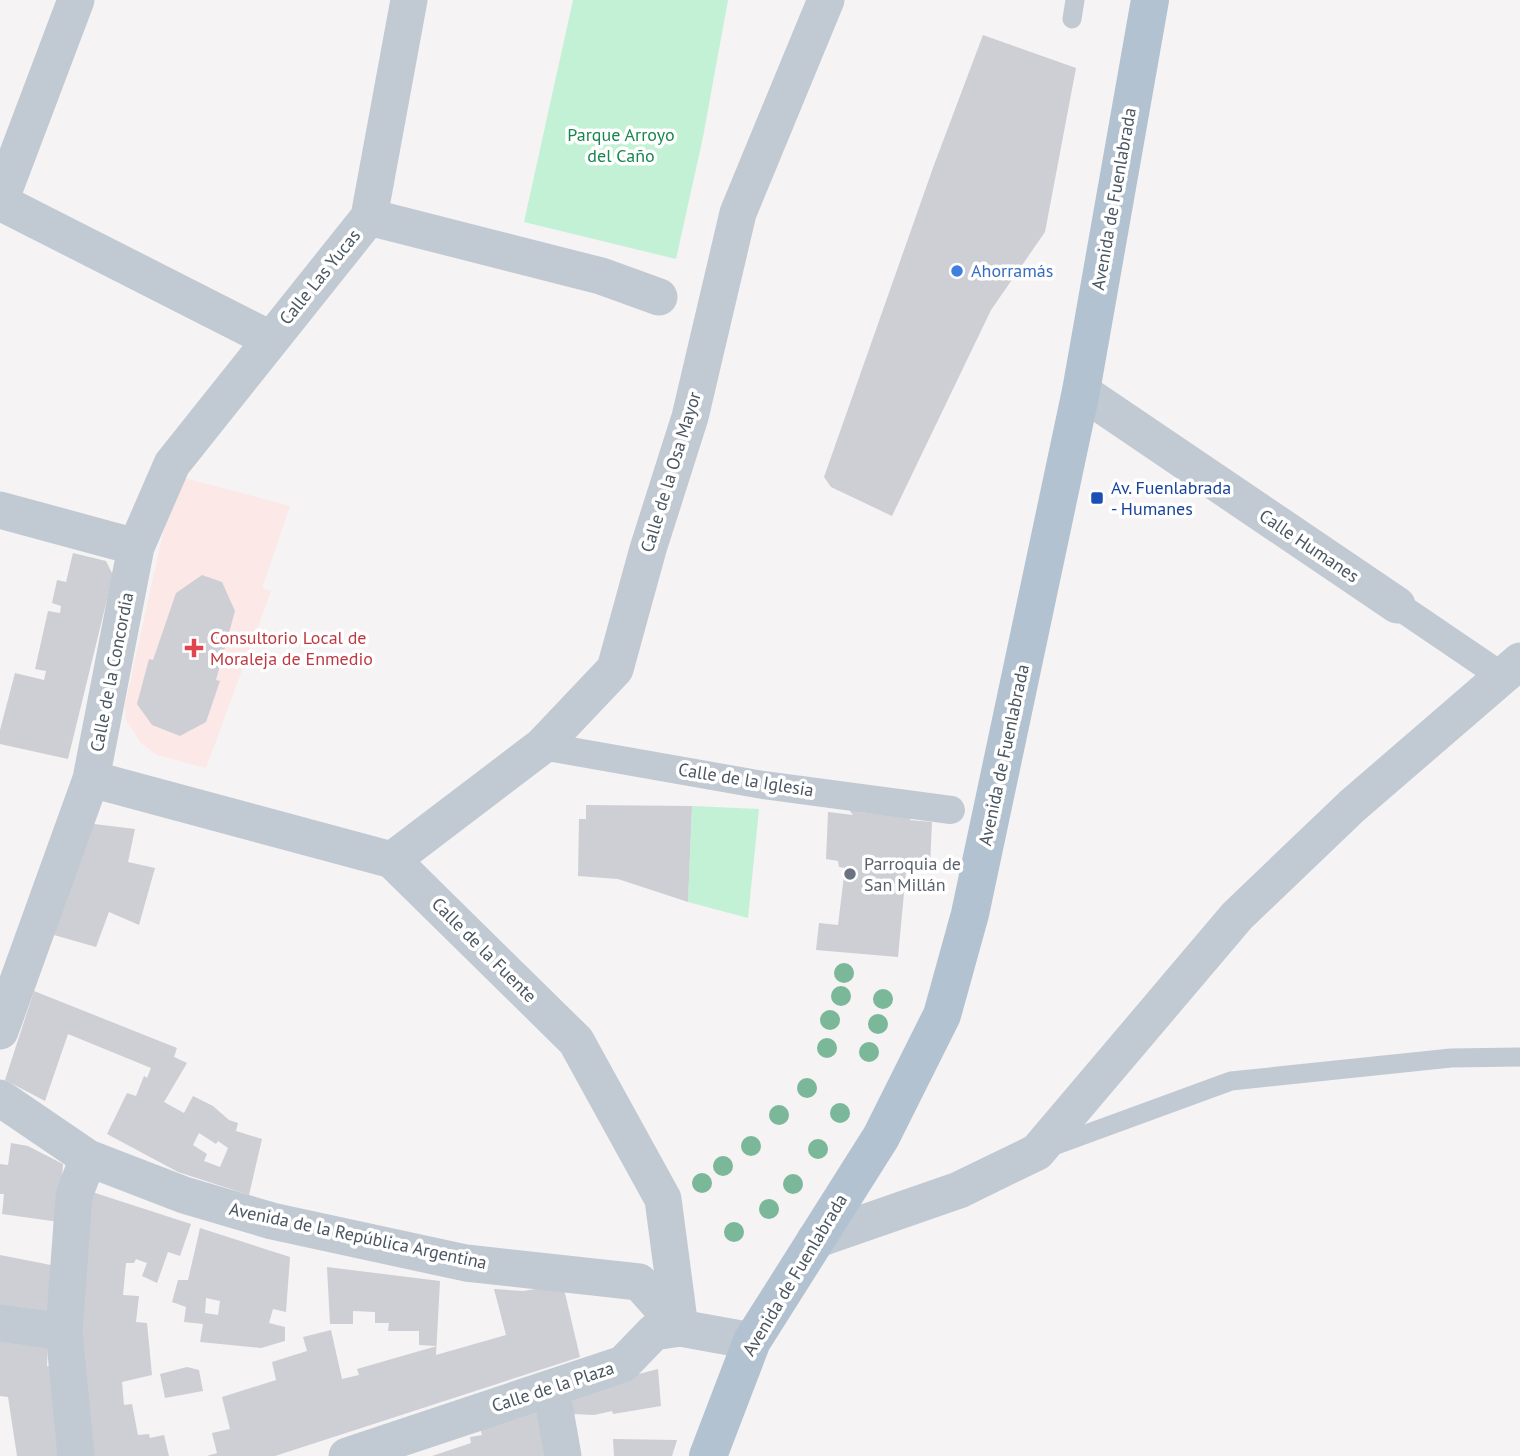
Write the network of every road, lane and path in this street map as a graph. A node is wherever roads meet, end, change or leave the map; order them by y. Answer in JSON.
{"nodes":[{"id":1,"x":76,"y":0,"type":"edge"},
{"id":2,"x":410,"y":0,"type":"edge"},
{"id":3,"x":826,"y":0,"type":"edge"},
{"id":4,"x":1150,"y":0,"type":"edge"},
{"id":5,"x":0,"y":202,"type":"edge"},
{"id":6,"x":369,"y":217,"type":"junction"},
{"id":7,"x":659,"y":298,"type":"dead end"},
{"id":8,"x":270,"y":339,"type":"junction"},
{"id":9,"x":1080,"y":391,"type":"junction"},
{"id":10,"x":0,"y":510,"type":"edge"},
{"id":11,"x":136,"y":547,"type":"junction"},
{"id":12,"x":1397,"y":605,"type":"joint"},
{"id":13,"x":1511,"y":669,"type":"edge"},
{"id":14,"x":542,"y":746,"type":"junction"},
{"id":15,"x":91,"y":779,"type":"junction"},
{"id":16,"x":951,"y":810,"type":"dead end"},
{"id":17,"x":392,"y":860,"type":"junction"},
{"id":18,"x":0,"y":1031,"type":"edge"},
{"id":19,"x":1520,"y":1057,"type":"edge"},
{"id":20,"x":0,"y":1098,"type":"edge"},
{"id":21,"x":1037,"y":1153,"type":"junction"},
{"id":22,"x":88,"y":1158,"type":"junction"},
{"id":23,"x":815,"y":1240,"type":"junction"},
{"id":24,"x":0,"y":1323,"type":"edge"},
{"id":25,"x":680,"y":1328,"type":"junction"},
{"id":26,"x":64,"y":1332,"type":"junction"},
{"id":27,"x":752,"y":1341,"type":"junction"},
{"id":28,"x":551,"y":1388,"type":"junction"},
{"id":29,"x":76,"y":1456,"type":"edge"},
{"id":30,"x":347,"y":1456,"type":"edge"},
{"id":31,"x":563,"y":1456,"type":"edge"},
{"id":32,"x":708,"y":1456,"type":"edge"}],
"edges":[{"from":1,"to":5,"type":"street","name":"Calle Las Yucas"},
{"from":2,"to":6,"type":"street","name":"Calle Las Yucas"},
{"from":3,"to":14,"type":"street","name":"Calle de la Osa Mayor"},
{"from":4,"to":9,"type":"main road","name":"Avenida de Fuenlabrada"},
{"from":5,"to":8,"type":"street","name":"Calle Las Yucas"},
{"from":6,"to":7,"type":"street"},
{"from":6,"to":8,"type":"street","name":"Calle Las Yucas"},
{"from":8,"to":11,"type":"street","name":"Calle de la Concordia"},
{"from":9,"to":12,"type":"street","name":"Calle Humanes"},
{"from":9,"to":23,"type":"main road","name":"Avenida de Fuenlabrada"},
{"from":10,"to":11,"type":"street"},
{"from":11,"to":15,"type":"street","name":"Calle de la Concordia"},
{"from":12,"to":13,"type":"street","name":"Calle Humanes"},
{"from":13,"to":21,"type":"street"},
{"from":14,"to":16,"type":"street","name":"Calle de la Iglesia"},
{"from":14,"to":17,"type":"street","name":"Calle de la Osa Mayor"},
{"from":15,"to":17,"type":"street","name":"Calle de la Fuente"},
{"from":15,"to":18,"type":"street","name":"Calle de la Concordia"},
{"from":17,"to":25,"type":"street","name":"Calle de la Fuente"},
{"from":19,"to":21,"type":"lane"},
{"from":20,"to":22,"type":"street","name":"Avenida de la República Argentina"},
{"from":21,"to":23,"type":"street"},
{"from":22,"to":25,"type":"street","name":"Avenida de la República Argentina"},
{"from":22,"to":26,"type":"street"},
{"from":23,"to":27,"type":"main road","name":"Avenida de Fuenlabrada"},
{"from":24,"to":26,"type":"street"},
{"from":25,"to":27,"type":"street","name":"Calle de la Plaza"},
{"from":25,"to":28,"type":"street","name":"Calle de la Plaza"},
{"from":26,"to":29,"type":"street"},
{"from":27,"to":32,"type":"main road","name":"Avenida de Fuenlabrada"},
{"from":28,"to":30,"type":"street","name":"Calle de la Plaza"},
{"from":28,"to":31,"type":"street"}]}
